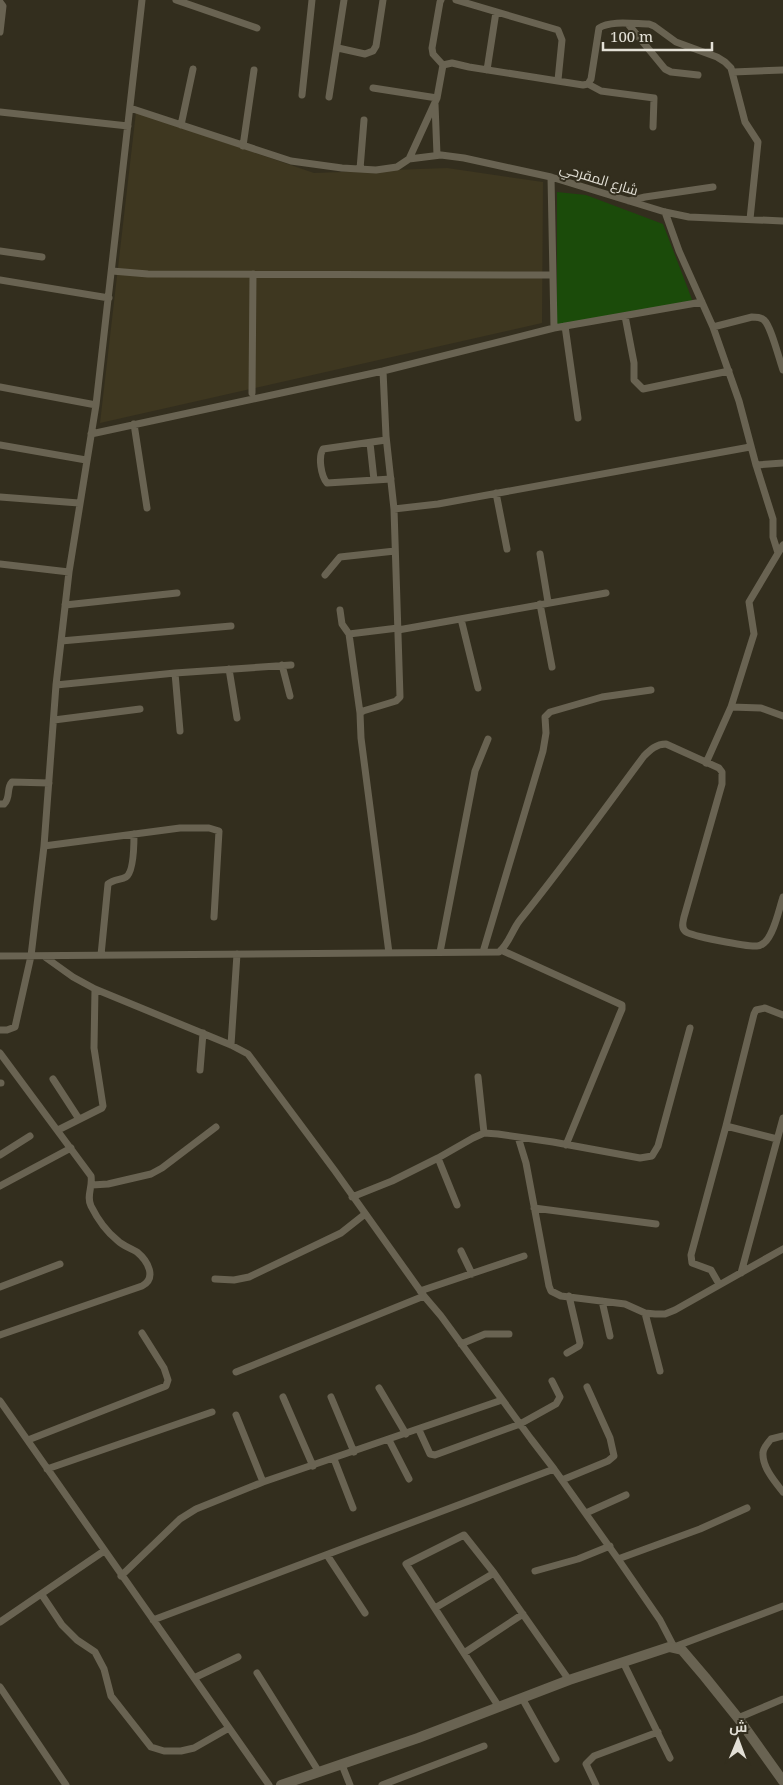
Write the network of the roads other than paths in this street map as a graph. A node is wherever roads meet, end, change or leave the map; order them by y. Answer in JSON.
{"nodes":[{"id":1,"x":142,"y":0,"type":"edge"},
{"id":2,"x":176,"y":0,"type":"edge"},
{"id":3,"x":312,"y":0,"type":"edge"},
{"id":4,"x":344,"y":0,"type":"edge"},
{"id":5,"x":383,"y":0,"type":"edge"},
{"id":6,"x":442,"y":0,"type":"edge"},
{"id":7,"x":461,"y":1,"type":"edge"},
{"id":8,"x":0,"y":2,"type":"edge"},
{"id":9,"x":496,"y":12,"type":"junction"},
{"id":10,"x":628,"y":24,"type":"junction"},
{"id":11,"x":258,"y":28,"type":"dead end"},
{"id":12,"x":0,"y":32,"type":"edge"},
{"id":13,"x":338,"y":48,"type":"junction"},
{"id":14,"x":443,"y":65,"type":"junction"},
{"id":15,"x":193,"y":69,"type":"dead end"},
{"id":16,"x":254,"y":70,"type":"dead end"},
{"id":17,"x":487,"y":70,"type":"junction"},
{"id":18,"x":783,"y":70,"type":"edge"},
{"id":19,"x":733,"y":72,"type":"junction"},
{"id":20,"x":698,"y":75,"type":"dead end"},
{"id":21,"x":558,"y":80,"type":"junction"},
{"id":22,"x":588,"y":84,"type":"junction"},
{"id":23,"x":373,"y":88,"type":"dead end"},
{"id":24,"x":302,"y":95,"type":"dead end"},
{"id":25,"x":329,"y":97,"type":"dead end"},
{"id":26,"x":436,"y":99,"type":"junction"},
{"id":27,"x":130,"y":108,"type":"junction"},
{"id":28,"x":0,"y":112,"type":"edge"},
{"id":29,"x":364,"y":120,"type":"dead end"},
{"id":30,"x":182,"y":125,"type":"junction"},
{"id":31,"x":128,"y":126,"type":"junction"},
{"id":32,"x":653,"y":127,"type":"dead end"},
{"id":33,"x":242,"y":146,"type":"junction"},
{"id":34,"x":437,"y":156,"type":"junction"},
{"id":35,"x":409,"y":159,"type":"junction"},
{"id":36,"x":360,"y":169,"type":"junction"},
{"id":37,"x":550,"y":177,"type":"junction"},
{"id":38,"x":713,"y":187,"type":"dead end"},
{"id":39,"x":629,"y":201,"type":"junction"},
{"id":40,"x":665,"y":212,"type":"junction"},
{"id":41,"x":750,"y":219,"type":"junction"},
{"id":42,"x":783,"y":220,"type":"edge"},
{"id":43,"x":0,"y":251,"type":"edge"},
{"id":44,"x":42,"y":257,"type":"dead end"},
{"id":45,"x":112,"y":271,"type":"junction"},
{"id":46,"x":253,"y":274,"type":"junction"},
{"id":47,"x":552,"y":275,"type":"junction"},
{"id":48,"x":0,"y":280,"type":"edge"},
{"id":49,"x":109,"y":298,"type":"junction"},
{"id":50,"x":702,"y":302,"type":"junction"},
{"id":51,"x":625,"y":316,"type":"junction"},
{"id":52,"x":565,"y":326,"type":"junction"},
{"id":53,"x":713,"y":327,"type":"junction"},
{"id":54,"x":554,"y":328,"type":"junction"},
{"id":55,"x":783,"y":370,"type":"edge"},
{"id":56,"x":382,"y":371,"type":"junction"},
{"id":57,"x":729,"y":371,"type":"junction"},
{"id":58,"x":0,"y":387,"type":"edge"},
{"id":59,"x":252,"y":393,"type":"dead end"},
{"id":60,"x":96,"y":405,"type":"junction"},
{"id":61,"x":578,"y":418,"type":"dead end"},
{"id":62,"x":134,"y":424,"type":"junction"},
{"id":63,"x":91,"y":434,"type":"junction"},
{"id":64,"x":386,"y":440,"type":"junction"},
{"id":65,"x":370,"y":442,"type":"junction"},
{"id":66,"x":0,"y":445,"type":"edge"},
{"id":67,"x":750,"y":447,"type":"junction"},
{"id":68,"x":86,"y":460,"type":"junction"},
{"id":69,"x":783,"y":463,"type":"edge"},
{"id":70,"x":756,"y":465,"type":"junction"},
{"id":71,"x":391,"y":479,"type":"junction"},
{"id":72,"x":374,"y":480,"type":"junction"},
{"id":73,"x":496,"y":493,"type":"junction"},
{"id":74,"x":0,"y":497,"type":"edge"},
{"id":75,"x":79,"y":503,"type":"junction"},
{"id":76,"x":147,"y":508,"type":"dead end"},
{"id":77,"x":394,"y":509,"type":"junction"},
{"id":78,"x":783,"y":546,"type":"edge"},
{"id":79,"x":507,"y":549,"type":"dead end"},
{"id":80,"x":395,"y":551,"type":"junction"},
{"id":81,"x":540,"y":554,"type":"dead end"},
{"id":82,"x":778,"y":554,"type":"junction"},
{"id":83,"x":0,"y":564,"type":"edge"},
{"id":84,"x":69,"y":572,"type":"junction"},
{"id":85,"x":325,"y":575,"type":"dead end"},
{"id":86,"x":606,"y":593,"type":"dead end"},
{"id":87,"x":177,"y":594,"type":"dead end"},
{"id":88,"x":548,"y":602,"type":"junction"},
{"id":89,"x":540,"y":604,"type":"junction"},
{"id":90,"x":65,"y":605,"type":"junction"},
{"id":91,"x":340,"y":610,"type":"dead end"},
{"id":92,"x":461,"y":619,"type":"junction"},
{"id":93,"x":231,"y":626,"type":"dead end"},
{"id":94,"x":398,"y":629,"type":"junction"},
{"id":95,"x":350,"y":634,"type":"junction"},
{"id":96,"x":62,"y":641,"type":"junction"},
{"id":97,"x":282,"y":665,"type":"junction"},
{"id":98,"x":291,"y":665,"type":"dead end"},
{"id":99,"x":552,"y":667,"type":"dead end"},
{"id":100,"x":229,"y":669,"type":"junction"},
{"id":101,"x":176,"y":673,"type":"junction"},
{"id":102,"x":56,"y":685,"type":"junction"},
{"id":103,"x":478,"y":688,"type":"dead end"},
{"id":104,"x":650,"y":690,"type":"dead end"},
{"id":105,"x":290,"y":696,"type":"dead end"},
{"id":106,"x":731,"y":707,"type":"junction"},
{"id":107,"x":140,"y":709,"type":"dead end"},
{"id":108,"x":360,"y":713,"type":"junction"},
{"id":109,"x":783,"y":716,"type":"edge"},
{"id":110,"x":237,"y":718,"type":"dead end"},
{"id":111,"x":54,"y":720,"type":"junction"},
{"id":112,"x":180,"y":731,"type":"dead end"},
{"id":113,"x":488,"y":739,"type":"dead end"},
{"id":114,"x":706,"y":762,"type":"junction"},
{"id":115,"x":49,"y":783,"type":"junction"},
{"id":116,"x":0,"y":804,"type":"edge"},
{"id":117,"x":134,"y":834,"type":"junction"},
{"id":118,"x":44,"y":846,"type":"junction"},
{"id":119,"x":783,"y":897,"type":"edge"},
{"id":120,"x":214,"y":917,"type":"dead end"},
{"id":121,"x":501,"y":950,"type":"junction"},
{"id":122,"x":440,"y":952,"type":"junction"},
{"id":123,"x":483,"y":952,"type":"junction"},
{"id":124,"x":389,"y":953,"type":"junction"},
{"id":125,"x":237,"y":954,"type":"junction"},
{"id":126,"x":101,"y":955,"type":"junction"},
{"id":127,"x":0,"y":956,"type":"edge"},
{"id":128,"x":31,"y":956,"type":"junction"},
{"id":129,"x":45,"y":956,"type":"junction"},
{"id":130,"x":95,"y":989,"type":"junction"},
{"id":131,"x":783,"y":1015,"type":"edge"},
{"id":132,"x":690,"y":1028,"type":"dead end"},
{"id":133,"x":0,"y":1030,"type":"edge"},
{"id":134,"x":203,"y":1033,"type":"junction"},
{"id":135,"x":231,"y":1045,"type":"junction"},
{"id":136,"x":0,"y":1053,"type":"edge"},
{"id":137,"x":200,"y":1070,"type":"dead end"},
{"id":138,"x":478,"y":1077,"type":"dead end"},
{"id":139,"x":53,"y":1079,"type":"dead end"},
{"id":140,"x":783,"y":1118,"type":"edge"},
{"id":141,"x":79,"y":1119,"type":"junction"},
{"id":142,"x":726,"y":1126,"type":"junction"},
{"id":143,"x":216,"y":1127,"type":"dead end"},
{"id":144,"x":58,"y":1130,"type":"junction"},
{"id":145,"x":484,"y":1133,"type":"junction"},
{"id":146,"x":30,"y":1136,"type":"dead end"},
{"id":147,"x":518,"y":1137,"type":"junction"},
{"id":148,"x":777,"y":1140,"type":"junction"},
{"id":149,"x":566,"y":1145,"type":"junction"},
{"id":150,"x":71,"y":1148,"type":"junction"},
{"id":151,"x":0,"y":1155,"type":"edge"},
{"id":152,"x":438,"y":1158,"type":"junction"},
{"id":153,"x":92,"y":1185,"type":"junction"},
{"id":154,"x":0,"y":1186,"type":"edge"},
{"id":155,"x":352,"y":1197,"type":"junction"},
{"id":156,"x":457,"y":1205,"type":"dead end"},
{"id":157,"x":534,"y":1208,"type":"junction"},
{"id":158,"x":365,"y":1214,"type":"junction"},
{"id":159,"x":656,"y":1224,"type":"dead end"},
{"id":160,"x":783,"y":1249,"type":"edge"},
{"id":161,"x":460,"y":1251,"type":"dead end"},
{"id":162,"x":524,"y":1256,"type":"dead end"},
{"id":163,"x":60,"y":1264,"type":"dead end"},
{"id":164,"x":741,"y":1273,"type":"junction"},
{"id":165,"x":472,"y":1274,"type":"junction"},
{"id":166,"x":215,"y":1279,"type":"dead end"},
{"id":167,"x":719,"y":1284,"type":"junction"},
{"id":168,"x":0,"y":1287,"type":"edge"},
{"id":169,"x":422,"y":1294,"type":"junction"},
{"id":170,"x":569,"y":1296,"type":"junction"},
{"id":171,"x":602,"y":1300,"type":"junction"},
{"id":172,"x":645,"y":1313,"type":"junction"},
{"id":173,"x":142,"y":1333,"type":"dead end"},
{"id":174,"x":509,"y":1334,"type":"dead end"},
{"id":175,"x":0,"y":1335,"type":"edge"},
{"id":176,"x":610,"y":1336,"type":"dead end"},
{"id":177,"x":461,"y":1344,"type":"junction"},
{"id":178,"x":566,"y":1353,"type":"dead end"},
{"id":179,"x":660,"y":1371,"type":"dead end"},
{"id":180,"x":236,"y":1372,"type":"dead end"},
{"id":181,"x":552,"y":1381,"type":"dead end"},
{"id":182,"x":587,"y":1387,"type":"dead end"},
{"id":183,"x":379,"y":1388,"type":"dead end"},
{"id":184,"x":283,"y":1396,"type":"dead end"},
{"id":185,"x":331,"y":1397,"type":"dead end"},
{"id":186,"x":502,"y":1400,"type":"junction"},
{"id":187,"x":0,"y":1401,"type":"edge"},
{"id":188,"x":212,"y":1412,"type":"dead end"},
{"id":189,"x":236,"y":1415,"type":"dead end"},
{"id":190,"x":520,"y":1424,"type":"junction"},
{"id":191,"x":418,"y":1430,"type":"junction"},
{"id":192,"x":406,"y":1434,"type":"junction"},
{"id":193,"x":783,"y":1436,"type":"edge"},
{"id":194,"x":28,"y":1440,"type":"junction"},
{"id":195,"x":389,"y":1440,"type":"junction"},
{"id":196,"x":354,"y":1452,"type":"junction"},
{"id":197,"x":334,"y":1459,"type":"junction"},
{"id":198,"x":313,"y":1466,"type":"junction"},
{"id":199,"x":47,"y":1469,"type":"junction"},
{"id":200,"x":554,"y":1469,"type":"junction"},
{"id":201,"x":409,"y":1479,"type":"dead end"},
{"id":202,"x":562,"y":1480,"type":"junction"},
{"id":203,"x":263,"y":1482,"type":"junction"},
{"id":204,"x":783,"y":1492,"type":"edge"},
{"id":205,"x":626,"y":1495,"type":"dead end"},
{"id":206,"x":353,"y":1508,"type":"dead end"},
{"id":207,"x":748,"y":1508,"type":"dead end"},
{"id":208,"x":586,"y":1513,"type":"junction"},
{"id":209,"x":610,"y":1546,"type":"junction"},
{"id":210,"x":104,"y":1551,"type":"junction"},
{"id":211,"x":327,"y":1555,"type":"junction"},
{"id":212,"x":618,"y":1558,"type":"junction"},
{"id":213,"x":535,"y":1571,"type":"dead end"},
{"id":214,"x":494,"y":1573,"type":"junction"},
{"id":215,"x":121,"y":1576,"type":"junction"},
{"id":216,"x":42,"y":1595,"type":"junction"},
{"id":217,"x":783,"y":1606,"type":"edge"},
{"id":218,"x":435,"y":1608,"type":"junction"},
{"id":219,"x":365,"y":1613,"type":"dead end"},
{"id":220,"x":523,"y":1614,"type":"junction"},
{"id":221,"x":153,"y":1620,"type":"junction"},
{"id":222,"x":0,"y":1622,"type":"edge"},
{"id":223,"x":674,"y":1647,"type":"junction"},
{"id":224,"x":464,"y":1652,"type":"junction"},
{"id":225,"x":238,"y":1657,"type":"dead end"},
{"id":226,"x":623,"y":1662,"type":"junction"},
{"id":227,"x":257,"y":1673,"type":"dead end"},
{"id":228,"x":194,"y":1678,"type":"junction"},
{"id":229,"x":569,"y":1680,"type":"junction"},
{"id":230,"x":0,"y":1688,"type":"edge"},
{"id":231,"x":522,"y":1698,"type":"junction"},
{"id":232,"x":783,"y":1699,"type":"edge"},
{"id":233,"x":499,"y":1706,"type":"junction"},
{"id":234,"x":738,"y":1718,"type":"junction"},
{"id":235,"x":229,"y":1728,"type":"junction"},
{"id":236,"x":658,"y":1732,"type":"junction"},
{"id":237,"x":484,"y":1746,"type":"dead end"},
{"id":238,"x":670,"y":1758,"type":"dead end"},
{"id":239,"x":556,"y":1759,"type":"dead end"},
{"id":240,"x":342,"y":1765,"type":"junction"},
{"id":241,"x":319,"y":1772,"type":"junction"},
{"id":242,"x":783,"y":1781,"type":"edge"},
{"id":243,"x":66,"y":1785,"type":"edge"},
{"id":244,"x":269,"y":1785,"type":"edge"},
{"id":245,"x":281,"y":1785,"type":"edge"},
{"id":246,"x":350,"y":1785,"type":"edge"},
{"id":247,"x":382,"y":1785,"type":"edge"},
{"id":248,"x":596,"y":1785,"type":"edge"}],
"edges":[{"from":1,"to":27,"type":"street"},
{"from":2,"to":11,"type":"street"},
{"from":3,"to":24,"type":"street"},
{"from":4,"to":13,"type":"street"},
{"from":5,"to":13,"type":"street"},
{"from":6,"to":14,"type":"street"},
{"from":7,"to":9,"type":"street"},
{"from":8,"to":12,"type":"street"},
{"from":9,"to":17,"type":"street"},
{"from":9,"to":21,"type":"street"},
{"from":10,"to":19,"type":"street"},
{"from":10,"to":20,"type":"street"},
{"from":10,"to":22,"type":"street"},
{"from":13,"to":25,"type":"street"},
{"from":14,"to":17,"type":"street"},
{"from":14,"to":26,"type":"street"},
{"from":15,"to":30,"type":"street"},
{"from":16,"to":33,"type":"street"},
{"from":17,"to":21,"type":"street"},
{"from":18,"to":19,"type":"street"},
{"from":19,"to":41,"type":"street"},
{"from":21,"to":22,"type":"street"},
{"from":22,"to":32,"type":"street"},
{"from":23,"to":26,"type":"street"},
{"from":26,"to":34,"type":"street"},
{"from":26,"to":35,"type":"street"},
{"from":27,"to":30,"type":"street","name":"شارع المقرحي"},
{"from":27,"to":31,"type":"street"},
{"from":28,"to":31,"type":"street"},
{"from":29,"to":36,"type":"street"},
{"from":30,"to":33,"type":"street","name":"شارع المقرحي"},
{"from":31,"to":45,"type":"street"},
{"from":33,"to":36,"type":"street","name":"شارع المقرحي"},
{"from":34,"to":35,"type":"street","name":"شارع المقرحي"},
{"from":34,"to":37,"type":"street","name":"شارع المقرحي"},
{"from":35,"to":36,"type":"street","name":"شارع المقرحي"},
{"from":37,"to":39,"type":"street","name":"شارع المقرحي"},
{"from":37,"to":47,"type":"street"},
{"from":38,"to":39,"type":"street"},
{"from":39,"to":40,"type":"street","name":"شارع المقرحي"},
{"from":40,"to":41,"type":"street","name":"شارع المقرحي"},
{"from":40,"to":50,"type":"street"},
{"from":41,"to":42,"type":"street","name":"شارع المقرحي"},
{"from":43,"to":44,"type":"street"},
{"from":45,"to":46,"type":"street"},
{"from":45,"to":49,"type":"street"},
{"from":46,"to":47,"type":"street"},
{"from":46,"to":59,"type":"street"},
{"from":47,"to":54,"type":"street"},
{"from":48,"to":49,"type":"street"},
{"from":49,"to":60,"type":"street"},
{"from":50,"to":51,"type":"street"},
{"from":50,"to":53,"type":"street"},
{"from":51,"to":52,"type":"street"},
{"from":51,"to":57,"type":"street"},
{"from":52,"to":54,"type":"street"},
{"from":52,"to":61,"type":"street"},
{"from":53,"to":55,"type":"street"},
{"from":53,"to":57,"type":"street"},
{"from":54,"to":56,"type":"street"},
{"from":56,"to":62,"type":"street"},
{"from":56,"to":64,"type":"street"},
{"from":57,"to":67,"type":"street"},
{"from":58,"to":60,"type":"street"},
{"from":60,"to":63,"type":"street"},
{"from":62,"to":63,"type":"street"},
{"from":62,"to":76,"type":"street"},
{"from":63,"to":68,"type":"street"},
{"from":64,"to":65,"type":"street"},
{"from":64,"to":71,"type":"street"},
{"from":65,"to":72,"type":"street"},
{"from":65,"to":72,"type":"street"},
{"from":66,"to":68,"type":"street"},
{"from":67,"to":70,"type":"street"},
{"from":67,"to":73,"type":"street"},
{"from":68,"to":75,"type":"street"},
{"from":69,"to":70,"type":"street"},
{"from":70,"to":82,"type":"street"},
{"from":71,"to":72,"type":"street"},
{"from":71,"to":77,"type":"street"},
{"from":73,"to":77,"type":"street"},
{"from":73,"to":79,"type":"street"},
{"from":74,"to":75,"type":"street"},
{"from":75,"to":84,"type":"street"},
{"from":77,"to":80,"type":"street"},
{"from":78,"to":82,"type":"street"},
{"from":80,"to":85,"type":"street"},
{"from":80,"to":94,"type":"street"},
{"from":81,"to":88,"type":"street"},
{"from":82,"to":106,"type":"street"},
{"from":83,"to":84,"type":"street"},
{"from":84,"to":90,"type":"street"},
{"from":86,"to":88,"type":"street"},
{"from":87,"to":90,"type":"street"},
{"from":88,"to":89,"type":"street"},
{"from":89,"to":92,"type":"street"},
{"from":89,"to":99,"type":"street"},
{"from":90,"to":96,"type":"street"},
{"from":91,"to":95,"type":"street"},
{"from":92,"to":94,"type":"street"},
{"from":92,"to":103,"type":"street"},
{"from":93,"to":96,"type":"street"},
{"from":94,"to":95,"type":"street"},
{"from":94,"to":108,"type":"street"},
{"from":95,"to":108,"type":"street"},
{"from":96,"to":102,"type":"street"},
{"from":97,"to":98,"type":"street"},
{"from":97,"to":100,"type":"street"},
{"from":97,"to":105,"type":"street"},
{"from":100,"to":101,"type":"street"},
{"from":100,"to":110,"type":"street"},
{"from":101,"to":102,"type":"street"},
{"from":101,"to":112,"type":"street"},
{"from":102,"to":111,"type":"street"},
{"from":104,"to":123,"type":"street"},
{"from":106,"to":109,"type":"street"},
{"from":106,"to":114,"type":"street"},
{"from":107,"to":111,"type":"street"},
{"from":108,"to":124,"type":"street"},
{"from":111,"to":115,"type":"street"},
{"from":113,"to":122,"type":"street"},
{"from":114,"to":119,"type":"street"},
{"from":114,"to":121,"type":"street"},
{"from":115,"to":116,"type":"street"},
{"from":115,"to":118,"type":"street"},
{"from":117,"to":118,"type":"street"},
{"from":117,"to":120,"type":"street"},
{"from":117,"to":126,"type":"street"},
{"from":118,"to":128,"type":"street"},
{"from":121,"to":123,"type":"street"},
{"from":121,"to":149,"type":"street"},
{"from":122,"to":123,"type":"street"},
{"from":122,"to":124,"type":"street"},
{"from":124,"to":125,"type":"street"},
{"from":125,"to":126,"type":"street"},
{"from":125,"to":135,"type":"street"},
{"from":126,"to":129,"type":"street"},
{"from":127,"to":128,"type":"street"},
{"from":128,"to":129,"type":"street"},
{"from":128,"to":133,"type":"street"},
{"from":129,"to":130,"type":"street"},
{"from":130,"to":134,"type":"street"},
{"from":130,"to":141,"type":"street"},
{"from":131,"to":142,"type":"street"},
{"from":132,"to":149,"type":"street"},
{"from":134,"to":135,"type":"street"},
{"from":134,"to":137,"type":"street"},
{"from":135,"to":155,"type":"street"},
{"from":136,"to":144,"type":"street"},
{"from":138,"to":145,"type":"street"},
{"from":139,"to":141,"type":"street"},
{"from":140,"to":148,"type":"street"},
{"from":141,"to":144,"type":"street"},
{"from":142,"to":148,"type":"street"},
{"from":142,"to":167,"type":"street"},
{"from":143,"to":153,"type":"street"},
{"from":144,"to":150,"type":"street"},
{"from":145,"to":147,"type":"street"},
{"from":145,"to":152,"type":"street"},
{"from":146,"to":151,"type":"street"},
{"from":147,"to":149,"type":"street"},
{"from":147,"to":157,"type":"street"},
{"from":148,"to":164,"type":"street"},
{"from":150,"to":153,"type":"street"},
{"from":150,"to":154,"type":"street"},
{"from":152,"to":155,"type":"street"},
{"from":152,"to":156,"type":"street"},
{"from":153,"to":175,"type":"street"},
{"from":155,"to":158,"type":"street"},
{"from":157,"to":159,"type":"street"},
{"from":157,"to":170,"type":"street"},
{"from":158,"to":166,"type":"street"},
{"from":158,"to":169,"type":"street"},
{"from":160,"to":164,"type":"street"},
{"from":161,"to":165,"type":"street"},
{"from":162,"to":165,"type":"street"},
{"from":163,"to":168,"type":"street"},
{"from":164,"to":167,"type":"street"},
{"from":165,"to":169,"type":"street"},
{"from":167,"to":172,"type":"street"},
{"from":169,"to":177,"type":"street"},
{"from":169,"to":180,"type":"street"},
{"from":170,"to":171,"type":"street"},
{"from":170,"to":178,"type":"street"},
{"from":171,"to":172,"type":"street"},
{"from":171,"to":176,"type":"street"},
{"from":172,"to":179,"type":"street"},
{"from":173,"to":194,"type":"street"},
{"from":174,"to":177,"type":"street"},
{"from":177,"to":186,"type":"street"},
{"from":181,"to":190,"type":"street"},
{"from":182,"to":202,"type":"street"},
{"from":183,"to":192,"type":"street"},
{"from":184,"to":198,"type":"street"},
{"from":185,"to":196,"type":"street"},
{"from":186,"to":190,"type":"street"},
{"from":186,"to":191,"type":"street"},
{"from":187,"to":194,"type":"street"},
{"from":188,"to":199,"type":"street"},
{"from":189,"to":203,"type":"street"},
{"from":190,"to":191,"type":"street"},
{"from":190,"to":200,"type":"street"},
{"from":191,"to":192,"type":"street"},
{"from":192,"to":195,"type":"street"},
{"from":193,"to":204,"type":"street"},
{"from":194,"to":199,"type":"street"},
{"from":195,"to":196,"type":"street"},
{"from":195,"to":201,"type":"street"},
{"from":196,"to":197,"type":"street"},
{"from":197,"to":198,"type":"street"},
{"from":197,"to":206,"type":"street"},
{"from":198,"to":203,"type":"street"},
{"from":199,"to":210,"type":"street"},
{"from":200,"to":202,"type":"street"},
{"from":200,"to":211,"type":"street"},
{"from":202,"to":208,"type":"street"},
{"from":203,"to":215,"type":"street"},
{"from":205,"to":208,"type":"street"},
{"from":207,"to":212,"type":"street"},
{"from":208,"to":209,"type":"street"},
{"from":209,"to":212,"type":"street"},
{"from":209,"to":213,"type":"street"},
{"from":210,"to":215,"type":"street"},
{"from":210,"to":216,"type":"street"},
{"from":211,"to":219,"type":"street"},
{"from":211,"to":221,"type":"street"},
{"from":212,"to":223,"type":"street"},
{"from":214,"to":218,"type":"street"},
{"from":214,"to":218,"type":"street"},
{"from":214,"to":220,"type":"street"},
{"from":215,"to":221,"type":"street"},
{"from":216,"to":222,"type":"street"},
{"from":216,"to":235,"type":"street"},
{"from":217,"to":223,"type":"street"},
{"from":218,"to":224,"type":"street"},
{"from":220,"to":224,"type":"street"},
{"from":220,"to":229,"type":"street"},
{"from":221,"to":228,"type":"street"},
{"from":223,"to":226,"type":"street"},
{"from":223,"to":234,"type":"street"},
{"from":224,"to":233,"type":"street"},
{"from":225,"to":228,"type":"street"},
{"from":226,"to":229,"type":"street"},
{"from":226,"to":236,"type":"street"},
{"from":227,"to":241,"type":"street"},
{"from":228,"to":235,"type":"street"},
{"from":229,"to":231,"type":"street"},
{"from":230,"to":243,"type":"street"},
{"from":231,"to":233,"type":"street"},
{"from":231,"to":239,"type":"street"},
{"from":232,"to":234,"type":"street"},
{"from":233,"to":240,"type":"street"},
{"from":234,"to":242,"type":"street"},
{"from":235,"to":244,"type":"street"},
{"from":236,"to":238,"type":"street"},
{"from":236,"to":248,"type":"street"},
{"from":237,"to":247,"type":"street"},
{"from":240,"to":241,"type":"street"},
{"from":240,"to":246,"type":"street"},
{"from":241,"to":245,"type":"street"}]}
